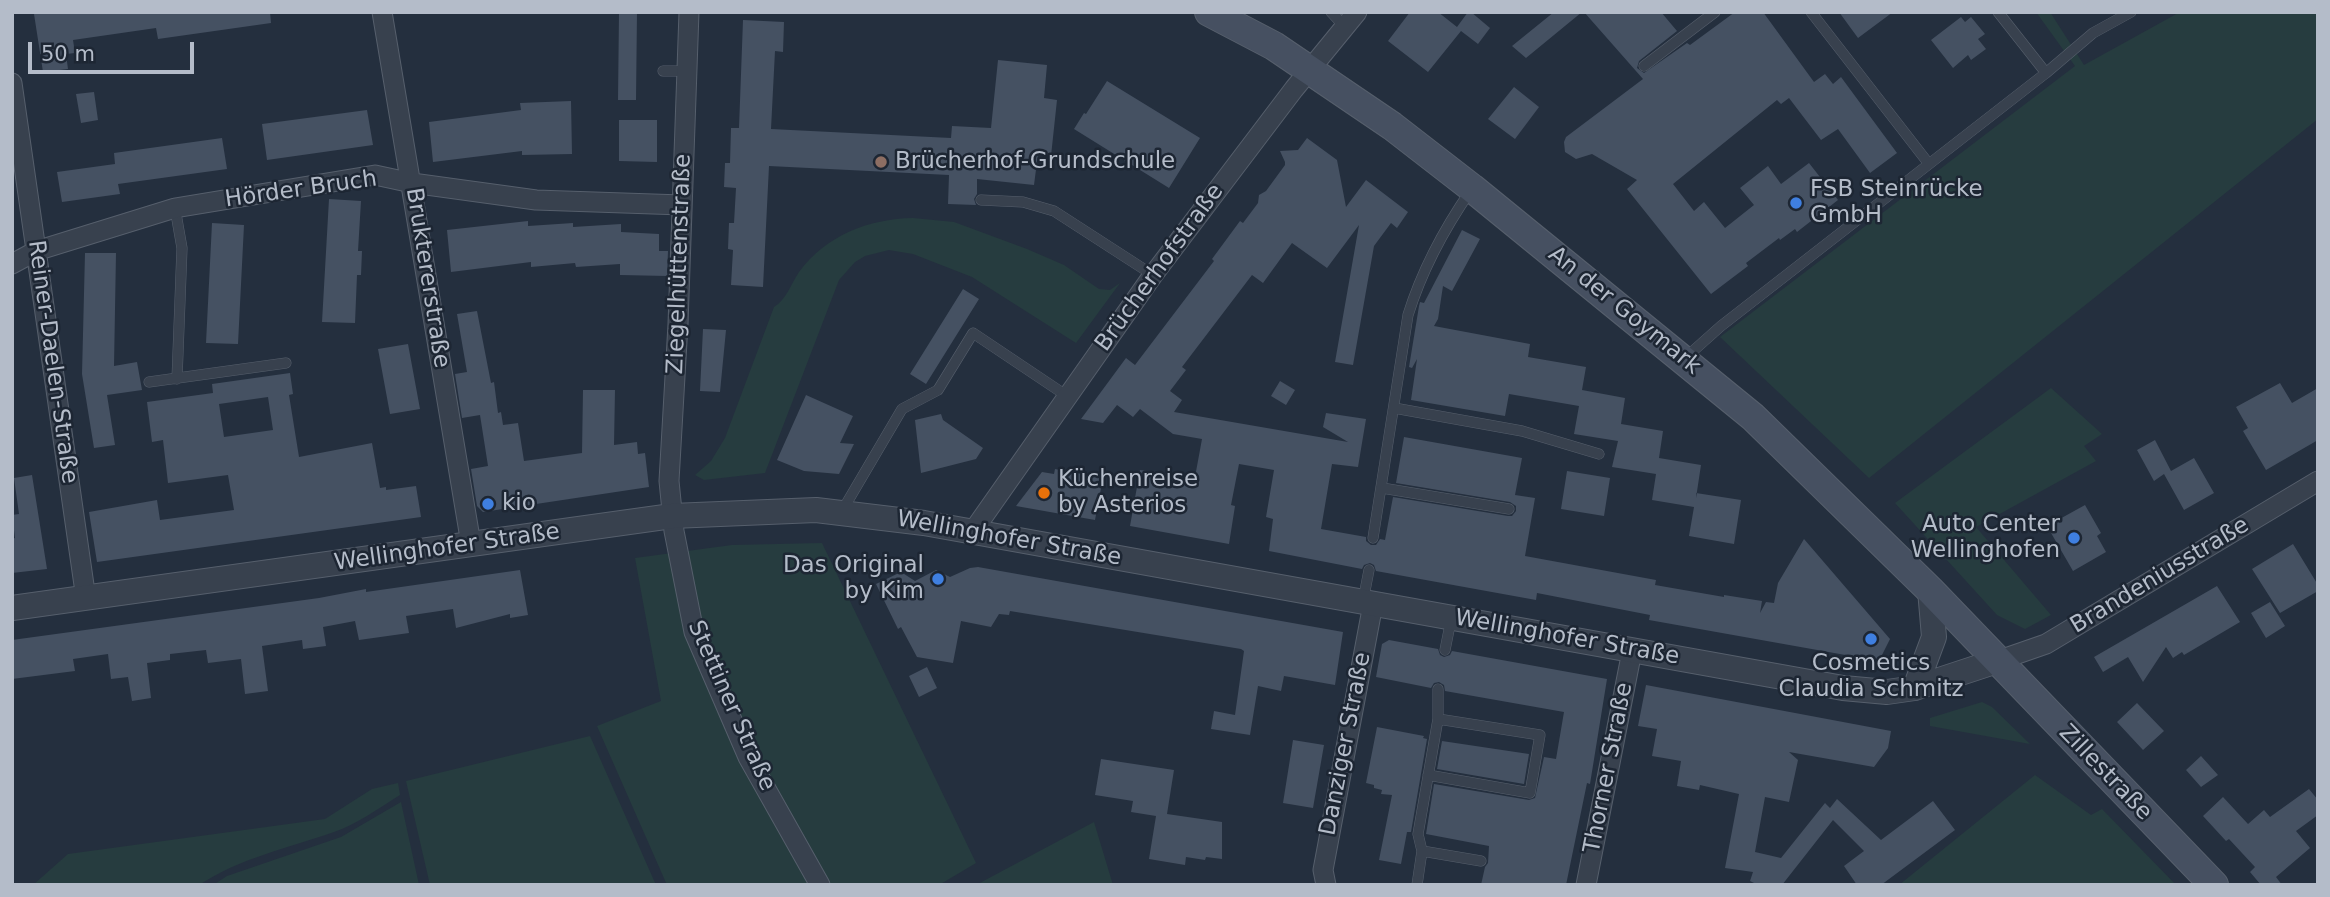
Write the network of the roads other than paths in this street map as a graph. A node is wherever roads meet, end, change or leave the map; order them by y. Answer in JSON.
{"nodes":[{"id":1,"x":382,"y":12,"type":"edge"},
{"id":2,"x":690,"y":12,"type":"edge"},
{"id":3,"x":1209,"y":12,"type":"edge"},
{"id":4,"x":1331,"y":12,"type":"edge"},
{"id":5,"x":1715,"y":12,"type":"edge"},
{"id":6,"x":1811,"y":12,"type":"edge"},
{"id":7,"x":1998,"y":12,"type":"edge"},
{"id":8,"x":2131,"y":12,"type":"edge"},
{"id":9,"x":1352,"y":17,"type":"edge"},
{"id":10,"x":1644,"y":65,"type":"dead end"},
{"id":11,"x":1310,"y":69,"type":"junction"},
{"id":12,"x":663,"y":71,"type":"dead end"},
{"id":13,"x":687,"y":71,"type":"junction"},
{"id":14,"x":2046,"y":73,"type":"junction"},
{"id":15,"x":12,"y":83,"type":"edge"},
{"id":16,"x":1929,"y":164,"type":"junction"},
{"id":17,"x":18,"y":166,"type":"edge"},
{"id":18,"x":412,"y":183,"type":"junction"},
{"id":19,"x":1472,"y":188,"type":"junction"},
{"id":20,"x":981,"y":200,"type":"dead end"},
{"id":21,"x":682,"y":205,"type":"junction"},
{"id":22,"x":175,"y":208,"type":"junction"},
{"id":23,"x":36,"y":251,"type":"junction"},
{"id":24,"x":12,"y":264,"type":"edge"},
{"id":25,"x":1153,"y":275,"type":"junction"},
{"id":26,"x":1683,"y":359,"type":"junction"},
{"id":27,"x":286,"y":363,"type":"dead end"},
{"id":28,"x":177,"y":379,"type":"junction"},
{"id":29,"x":149,"y":382,"type":"dead end"},
{"id":30,"x":1067,"y":396,"type":"junction"},
{"id":31,"x":1394,"y":408,"type":"junction"},
{"id":32,"x":1599,"y":454,"type":"dead end"},
{"id":33,"x":2318,"y":481,"type":"edge"},
{"id":34,"x":1382,"y":488,"type":"junction"},
{"id":35,"x":1509,"y":509,"type":"dead end"},
{"id":36,"x":842,"y":512,"type":"junction"},
{"id":37,"x":672,"y":516,"type":"junction"},
{"id":38,"x":973,"y":531,"type":"junction"},
{"id":39,"x":1373,"y":538,"type":"dead end"},
{"id":40,"x":471,"y":544,"type":"junction"},
{"id":41,"x":1368,"y":570,"type":"dead end"},
{"id":42,"x":1930,"y":590,"type":"junction"},
{"id":43,"x":86,"y":598,"type":"junction"},
{"id":44,"x":1368,"y":603,"type":"junction"},
{"id":45,"x":12,"y":608,"type":"edge"},
{"id":46,"x":1451,"y":617,"type":"junction"},
{"id":47,"x":1445,"y":650,"type":"dead end"},
{"id":48,"x":1632,"y":651,"type":"junction"},
{"id":49,"x":1997,"y":661,"type":"junction"},
{"id":50,"x":1915,"y":688,"type":"junction"},
{"id":51,"x":1438,"y":689,"type":"dead end"},
{"id":52,"x":1438,"y":719,"type":"junction"},
{"id":53,"x":1428,"y":775,"type":"junction"},
{"id":54,"x":1422,"y":851,"type":"junction"},
{"id":55,"x":1481,"y":861,"type":"dead end"},
{"id":56,"x":820,"y":885,"type":"edge"},
{"id":57,"x":1326,"y":885,"type":"edge"},
{"id":58,"x":1416,"y":885,"type":"edge"},
{"id":59,"x":1586,"y":885,"type":"edge"},
{"id":60,"x":2214,"y":885,"type":"edge"}],
"edges":[{"from":1,"to":18,"type":"street","name":"Bruktererstraße"},
{"from":2,"to":13,"type":"street","name":"Ziegelhüttenstraße"},
{"from":3,"to":11,"type":"main road","name":"An der Goymark"},
{"from":4,"to":9,"type":"lane"},
{"from":5,"to":10,"type":"lane"},
{"from":6,"to":16,"type":"lane"},
{"from":7,"to":14,"type":"lane"},
{"from":8,"to":14,"type":"lane"},
{"from":9,"to":11,"type":"street","name":"Brücherhofstraße"},
{"from":11,"to":19,"type":"main road","name":"An der Goymark"},
{"from":11,"to":25,"type":"street","name":"Brücherhofstraße"},
{"from":12,"to":13,"type":"lane"},
{"from":13,"to":21,"type":"street","name":"Ziegelhüttenstraße"},
{"from":14,"to":16,"type":"lane"},
{"from":15,"to":17,"type":"street","name":"Reiner-Daelen-Straße"},
{"from":16,"to":26,"type":"lane"},
{"from":17,"to":23,"type":"street","name":"Reiner-Daelen-Straße"},
{"from":18,"to":21,"type":"street","name":"Hörder Bruch"},
{"from":18,"to":22,"type":"street","name":"Hörder Bruch"},
{"from":18,"to":40,"type":"street","name":"Bruktererstraße"},
{"from":19,"to":26,"type":"main road","name":"An der Goymark"},
{"from":19,"to":31,"type":"lane"},
{"from":20,"to":25,"type":"lane"},
{"from":21,"to":37,"type":"street","name":"Ziegelhüttenstraße"},
{"from":22,"to":23,"type":"street","name":"Hörder Bruch"},
{"from":22,"to":28,"type":"lane"},
{"from":23,"to":24,"type":"street","name":"Hörder Bruch"},
{"from":23,"to":43,"type":"street","name":"Reiner-Daelen-Straße"},
{"from":25,"to":30,"type":"street","name":"Brücherhofstraße"},
{"from":26,"to":42,"type":"main road","name":"An der Goymark"},
{"from":27,"to":28,"type":"lane"},
{"from":28,"to":29,"type":"lane"},
{"from":30,"to":36,"type":"lane"},
{"from":30,"to":38,"type":"street","name":"Brücherhofstraße"},
{"from":31,"to":32,"type":"lane"},
{"from":31,"to":34,"type":"lane"},
{"from":33,"to":49,"type":"street","name":"Brandeniusstraße"},
{"from":34,"to":35,"type":"lane"},
{"from":34,"to":39,"type":"lane"},
{"from":36,"to":37,"type":"street","name":"Wellinghofer Straße"},
{"from":36,"to":38,"type":"street","name":"Wellinghofer Straße"},
{"from":37,"to":40,"type":"street","name":"Wellinghofer Straße"},
{"from":37,"to":56,"type":"street","name":"Stettiner Straße"},
{"from":38,"to":44,"type":"street","name":"Wellinghofer Straße"},
{"from":40,"to":43,"type":"street","name":"Wellinghofer Straße"},
{"from":41,"to":44,"type":"lane"},
{"from":42,"to":49,"type":"main road","name":"An der Goymark"},
{"from":42,"to":50,"type":"street"},
{"from":43,"to":45,"type":"street","name":"Wellinghofer Straße"},
{"from":44,"to":46,"type":"street","name":"Wellinghofer Straße"},
{"from":44,"to":57,"type":"street","name":"Danziger Straße"},
{"from":46,"to":47,"type":"lane"},
{"from":46,"to":48,"type":"street","name":"Wellinghofer Straße"},
{"from":48,"to":50,"type":"street","name":"Wellinghofer Straße"},
{"from":48,"to":59,"type":"street","name":"Thorner Straße"},
{"from":49,"to":50,"type":"street","name":"Wellinghofer Straße"},
{"from":49,"to":60,"type":"main road","name":"Zillestraße"},
{"from":51,"to":52,"type":"lane"},
{"from":52,"to":53,"type":"lane"},
{"from":52,"to":53,"type":"lane"},
{"from":53,"to":54,"type":"lane"},
{"from":54,"to":55,"type":"lane"},
{"from":54,"to":58,"type":"lane"}]}
